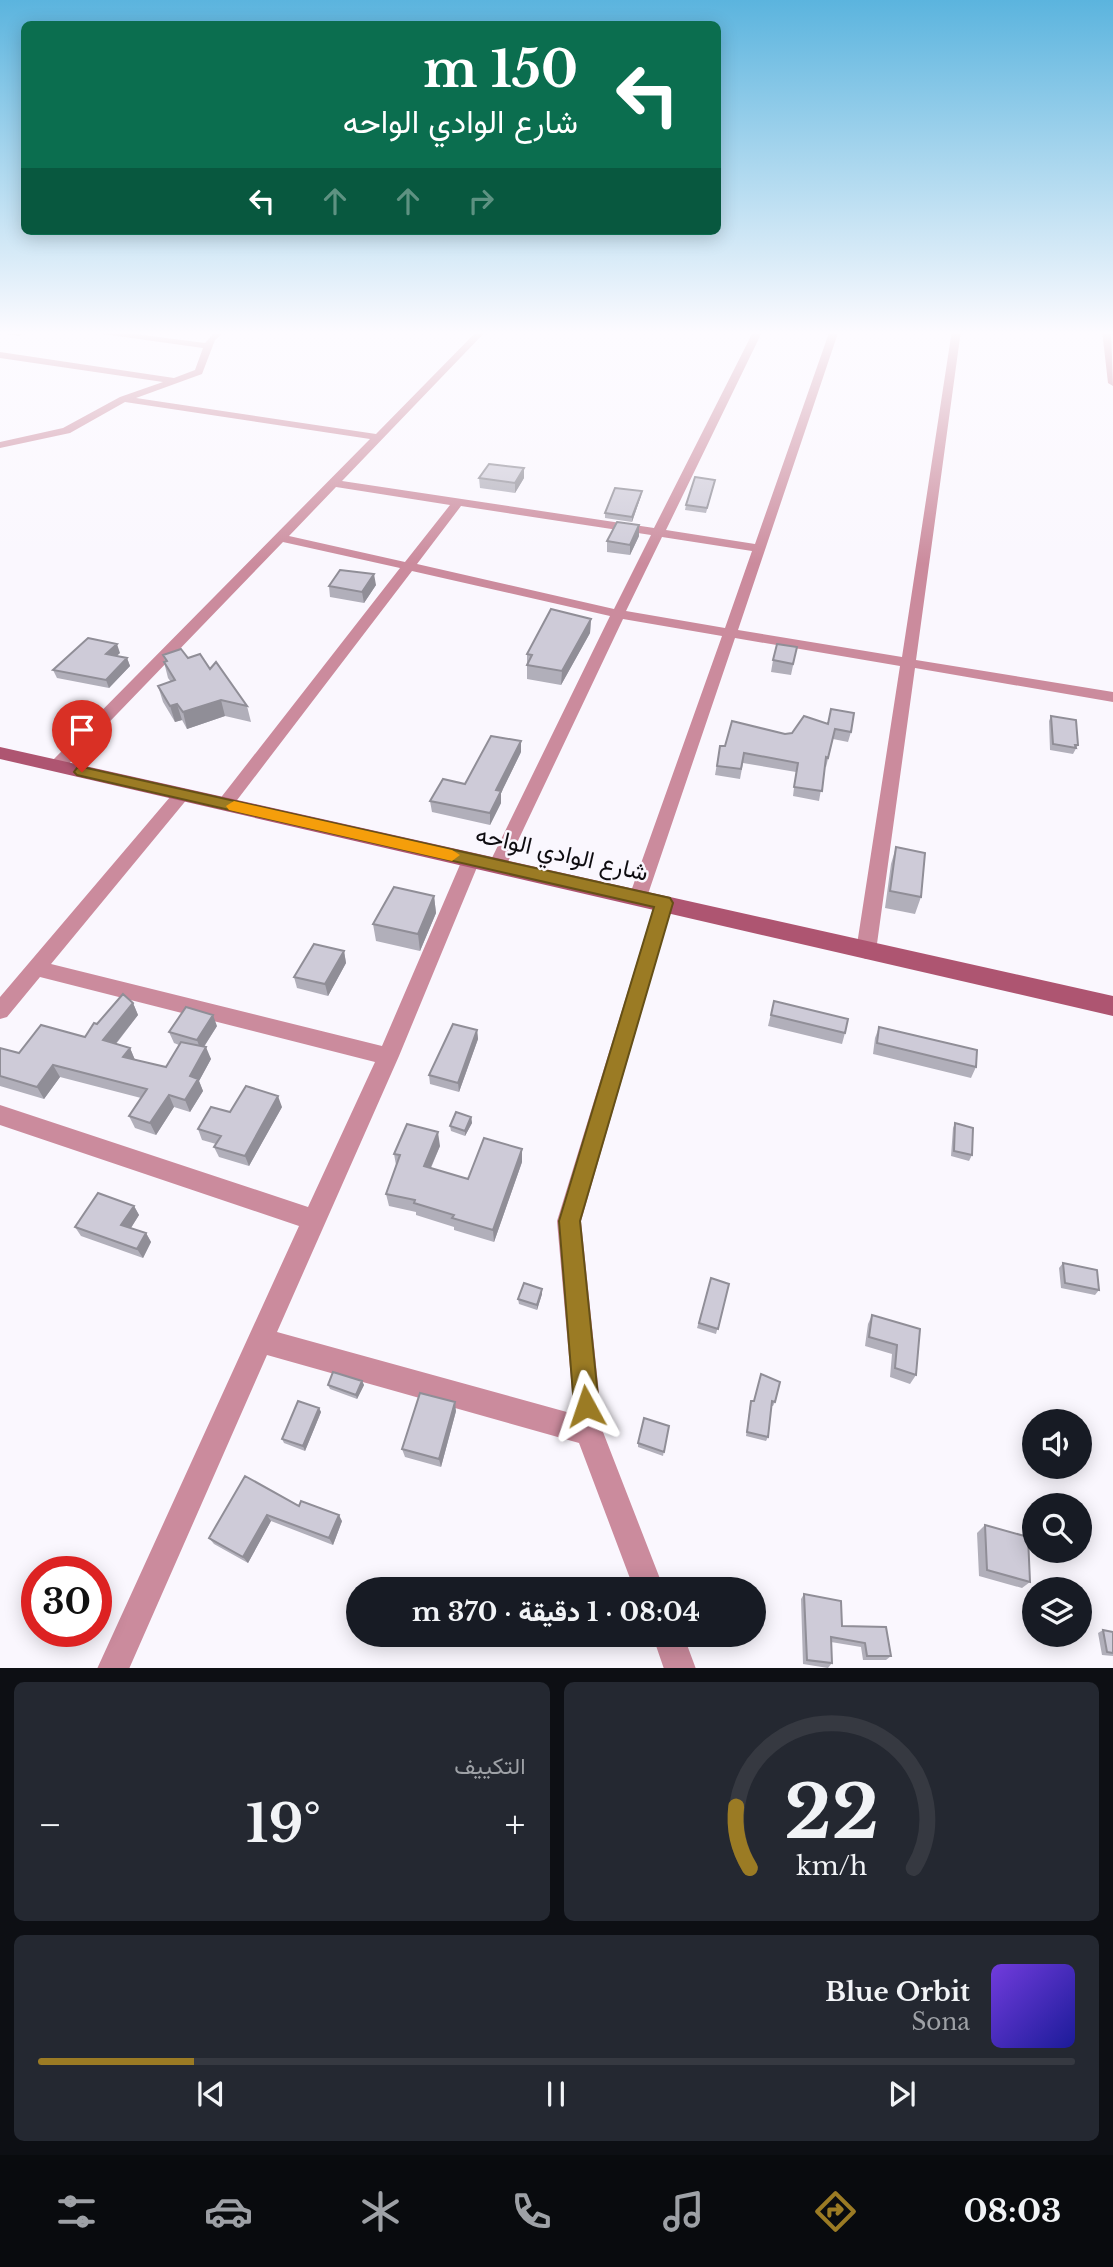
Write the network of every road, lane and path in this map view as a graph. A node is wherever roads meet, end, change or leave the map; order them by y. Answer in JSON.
{"nodes":[{"id":1,"x":108,"y":408,"type":"edge"},
{"id":2,"x":183,"y":408,"type":"edge"},
{"id":3,"x":406,"y":408,"type":"edge"},
{"id":4,"x":720,"y":408,"type":"edge"},
{"id":5,"x":808,"y":408,"type":"edge"},
{"id":6,"x":946,"y":408,"type":"edge"},
{"id":7,"x":377,"y":437,"type":"junction"},
{"id":8,"x":0,"y":445,"type":"edge"},
{"id":9,"x":332,"y":483,"type":"junction"},
{"id":10,"x":458,"y":502,"type":"junction"},
{"id":11,"x":658,"y":533,"type":"junction"},
{"id":12,"x":279,"y":537,"type":"junction"},
{"id":13,"x":759,"y":548,"type":"junction"},
{"id":14,"x":408,"y":566,"type":"junction"},
{"id":15,"x":618,"y":614,"type":"junction"},
{"id":16,"x":730,"y":633,"type":"junction"},
{"id":17,"x":909,"y":663,"type":"junction"},
{"id":18,"x":1113,"y":697,"type":"edge"},
{"id":19,"x":0,"y":753,"type":"edge"},
{"id":20,"x":57,"y":766,"type":"junction"},
{"id":21,"x":182,"y":794,"type":"junction"},
{"id":22,"x":225,"y":804,"type":"junction"},
{"id":23,"x":471,"y":860,"type":"junction"},
{"id":24,"x":497,"y":866,"type":"junction"},
{"id":25,"x":638,"y":897,"type":"junction"},
{"id":26,"x":664,"y":903,"type":"junction"},
{"id":27,"x":866,"y":951,"type":"junction"},
{"id":28,"x":37,"y":968,"type":"junction"},
{"id":29,"x":1113,"y":1006,"type":"edge"},
{"id":30,"x":0,"y":1011,"type":"edge"},
{"id":31,"x":388,"y":1056,"type":"junction"},
{"id":32,"x":0,"y":1115,"type":"edge"},
{"id":33,"x":314,"y":1220,"type":"junction"},
{"id":34,"x":261,"y":1340,"type":"junction"},
{"id":35,"x":589,"y":1432,"type":"junction"},
{"id":36,"x":644,"y":1577,"type":"edge"},
{"id":37,"x":672,"y":1647,"type":"edge"},
{"id":38,"x":113,"y":1668,"type":"edge"},
{"id":39,"x":680,"y":1668,"type":"edge"}],
"edges":[{"from":1,"to":8,"type":"street"},
{"from":2,"to":7,"type":"street"},
{"from":3,"to":7,"type":"street"},
{"from":4,"to":11,"type":"street"},
{"from":5,"to":13,"type":"street"},
{"from":6,"to":17,"type":"street"},
{"from":7,"to":9,"type":"street"},
{"from":9,"to":10,"type":"street"},
{"from":9,"to":12,"type":"street"},
{"from":10,"to":11,"type":"street"},
{"from":10,"to":14,"type":"street"},
{"from":11,"to":13,"type":"street"},
{"from":11,"to":15,"type":"street"},
{"from":12,"to":14,"type":"street"},
{"from":12,"to":20,"type":"street"},
{"from":13,"to":16,"type":"street"},
{"from":14,"to":15,"type":"street"},
{"from":14,"to":22,"type":"street"},
{"from":15,"to":16,"type":"street"},
{"from":15,"to":24,"type":"street"},
{"from":16,"to":17,"type":"street"},
{"from":16,"to":25,"type":"street"},
{"from":17,"to":18,"type":"street"},
{"from":17,"to":27,"type":"street"},
{"from":19,"to":20,"type":"main road","name":"شارع الوادي الواحه"},
{"from":20,"to":21,"type":"main road","name":"شارع الوادي الواحه"},
{"from":21,"to":22,"type":"main road","name":"شارع الوادي الواحه"},
{"from":21,"to":28,"type":"street"},
{"from":22,"to":23,"type":"main road","name":"شارع الوادي الواحه"},
{"from":23,"to":24,"type":"main road","name":"شارع الوادي الواحه"},
{"from":23,"to":31,"type":"street"},
{"from":24,"to":25,"type":"main road","name":"شارع الوادي الواحه"},
{"from":25,"to":26,"type":"main road","name":"شارع الوادي الواحه"},
{"from":26,"to":27,"type":"main road","name":"شارع الوادي الواحه"},
{"from":26,"to":35,"type":"street"},
{"from":27,"to":29,"type":"main road","name":"شارع الوادي الواحه"},
{"from":28,"to":30,"type":"street"},
{"from":28,"to":31,"type":"street"},
{"from":31,"to":33,"type":"street"},
{"from":32,"to":33,"type":"street"},
{"from":33,"to":34,"type":"street"},
{"from":34,"to":35,"type":"street"},
{"from":34,"to":38,"type":"street"},
{"from":35,"to":36,"type":"street"},
{"from":37,"to":39,"type":"street"}]}
